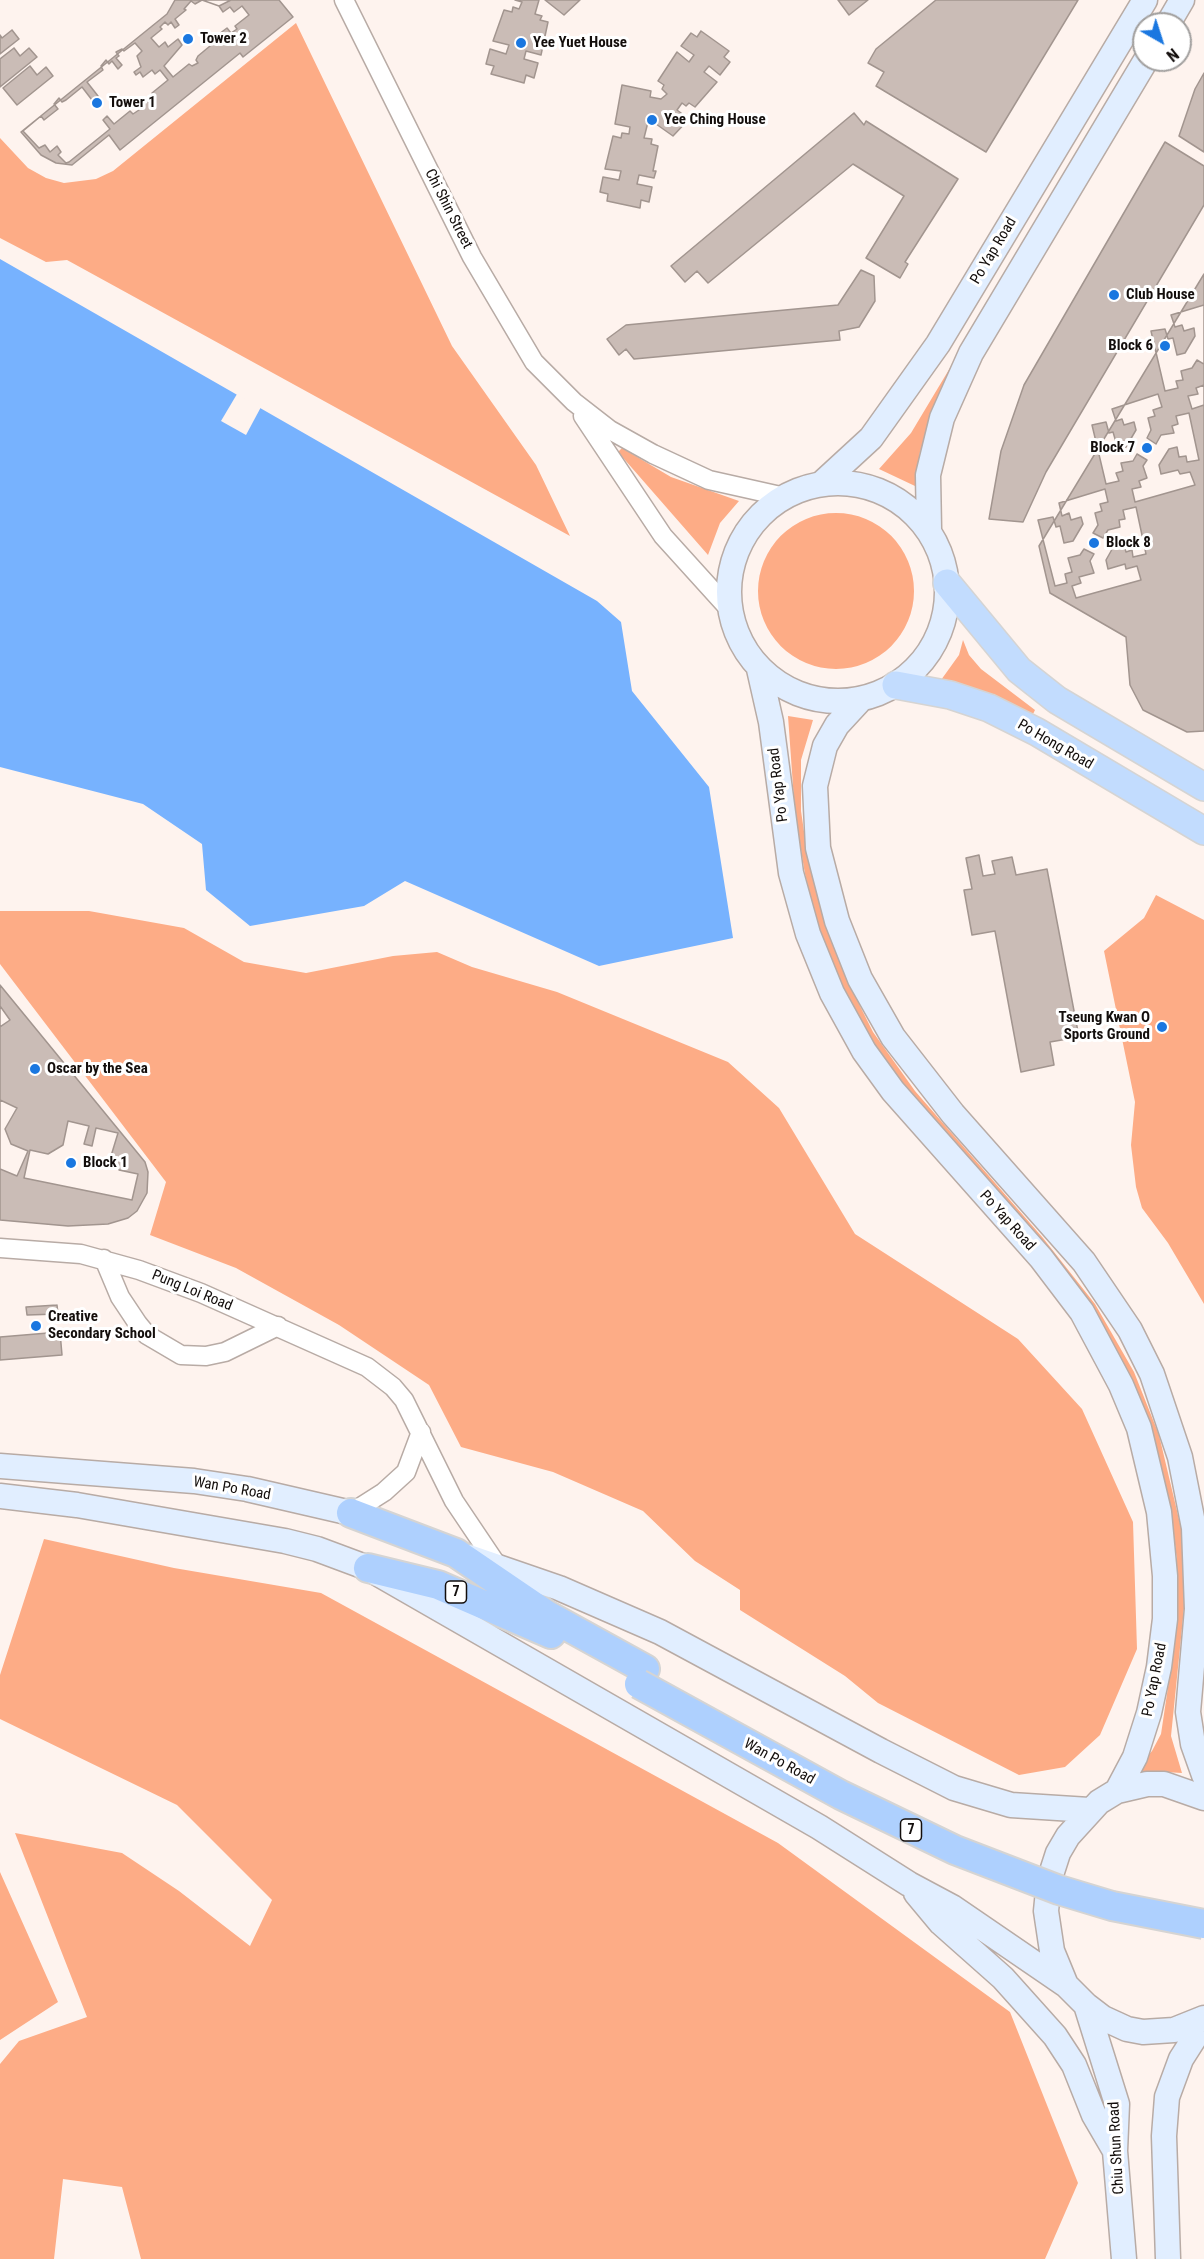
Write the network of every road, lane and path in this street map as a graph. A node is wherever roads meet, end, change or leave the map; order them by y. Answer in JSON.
{"nodes":[{"id":1,"x":344,"y":0,"type":"edge"},
{"id":2,"x":1144,"y":0,"type":"edge"},
{"id":3,"x":1139,"y":72,"type":"edge"},
{"id":4,"x":574,"y":402,"type":"junction"},
{"id":5,"x":821,"y":484,"type":"junction"},
{"id":6,"x":785,"y":497,"type":"junction"},
{"id":7,"x":929,"y":530,"type":"junction"},
{"id":8,"x":948,"y":583,"type":"junction"},
{"id":9,"x":730,"y":610,"type":"junction"},
{"id":10,"x":759,"y":669,"type":"junction"},
{"id":11,"x":896,"y":685,"type":"junction"},
{"id":12,"x":861,"y":699,"type":"junction"},
{"id":13,"x":1204,"y":787,"type":"edge"},
{"id":14,"x":1204,"y":831,"type":"edge"},
{"id":15,"x":0,"y":1248,"type":"edge"},
{"id":16,"x":104,"y":1259,"type":"junction"},
{"id":17,"x":278,"y":1326,"type":"junction"},
{"id":18,"x":421,"y":1432,"type":"junction"},
{"id":19,"x":0,"y":1466,"type":"edge"},
{"id":20,"x":0,"y":1496,"type":"edge"},
{"id":21,"x":351,"y":1513,"type":"junction"},
{"id":22,"x":456,"y":1553,"type":"junction"},
{"id":23,"x":497,"y":1565,"type":"junction"},
{"id":24,"x":368,"y":1568,"type":"junction"},
{"id":25,"x":642,"y":1677,"type":"junction"},
{"id":26,"x":1204,"y":1775,"type":"edge"},
{"id":27,"x":1117,"y":1791,"type":"junction"},
{"id":28,"x":1204,"y":1797,"type":"edge"},
{"id":29,"x":1089,"y":1810,"type":"junction"},
{"id":30,"x":909,"y":1884,"type":"junction"},
{"id":31,"x":1204,"y":1911,"type":"edge"},
{"id":32,"x":1204,"y":1924,"type":"edge"},
{"id":33,"x":1066,"y":1985,"type":"junction"},
{"id":34,"x":1086,"y":2006,"type":"junction"},
{"id":35,"x":1204,"y":2019,"type":"edge"},
{"id":36,"x":1204,"y":2023,"type":"edge"},
{"id":37,"x":1115,"y":2151,"type":"junction"},
{"id":38,"x":1124,"y":2259,"type":"edge"},
{"id":39,"x":1168,"y":2259,"type":"edge"}],
"edges":[{"from":1,"to":4,"type":"street","name":"Chi Shin Street"},
{"from":2,"to":5,"type":"main road","name":"Po Yap Road"},
{"from":3,"to":7,"type":"main road","name":"Po Yap Road"},
{"from":4,"to":6,"type":"street","name":"Chi Shin Street"},
{"from":4,"to":9,"type":"street","name":"Chi Shin Street"},
{"from":5,"to":6,"type":"main road","name":"Po Yap Road"},
{"from":5,"to":7,"type":"main road","name":"Po Yap Road"},
{"from":6,"to":9,"type":"main road","name":"Po Yap Road"},
{"from":7,"to":8,"type":"main road","name":"Po Yap Road"},
{"from":8,"to":11,"type":"main road","name":"Po Yap Road"},
{"from":8,"to":13,"type":"main road"},
{"from":9,"to":10,"type":"main road","name":"Po Yap Road"},
{"from":10,"to":12,"type":"main road","name":"Po Yap Road"},
{"from":10,"to":27,"type":"main road","name":"Po Yap Road"},
{"from":11,"to":12,"type":"main road","name":"Po Yap Road"},
{"from":11,"to":14,"type":"main road","name":"Po Hong Road"},
{"from":12,"to":26,"type":"main road","name":"Po Yap Road"},
{"from":15,"to":16,"type":"street","name":"Pung Loi Road"},
{"from":16,"to":17,"type":"street","name":"Pung Loi Road"},
{"from":16,"to":17,"type":"street"},
{"from":17,"to":18,"type":"street","name":"Pung Loi Road"},
{"from":18,"to":21,"type":"street"},
{"from":18,"to":23,"type":"street","name":"Pung Loi Road"},
{"from":19,"to":21,"type":"main road","name":"Wan Po Road"},
{"from":20,"to":24,"type":"main road","name":"Wan Po Road"},
{"from":21,"to":22,"type":"highway","name":"Wan Po Road","number":"7"},
{"from":22,"to":23,"type":"main road","name":"Wan Po Road"},
{"from":22,"to":25,"type":"highway","name":"Wan Po Road","number":"7"},
{"from":23,"to":29,"type":"main road","name":"Wan Po Road"},
{"from":24,"to":25,"type":"highway","name":"Wan Po Road","number":"7"},
{"from":24,"to":30,"type":"main road","name":"Wan Po Road"},
{"from":25,"to":31,"type":"highway","name":"Wan Po Road","number":"7"},
{"from":25,"to":32,"type":"highway","name":"Wan Po Road","number":"7","bridge":true},
{"from":27,"to":28,"type":"main road"},
{"from":27,"to":29,"type":"main road"},
{"from":29,"to":33,"type":"main road"},
{"from":30,"to":33,"type":"main road","name":"Wan Po Road"},
{"from":30,"to":37,"type":"main road"},
{"from":33,"to":34,"type":"main road"},
{"from":34,"to":35,"type":"main road"},
{"from":34,"to":37,"type":"main road","name":"Chiu Shun Road"},
{"from":36,"to":39,"type":"main road"},
{"from":37,"to":38,"type":"main road","name":"Chiu Shun Road"}]}
